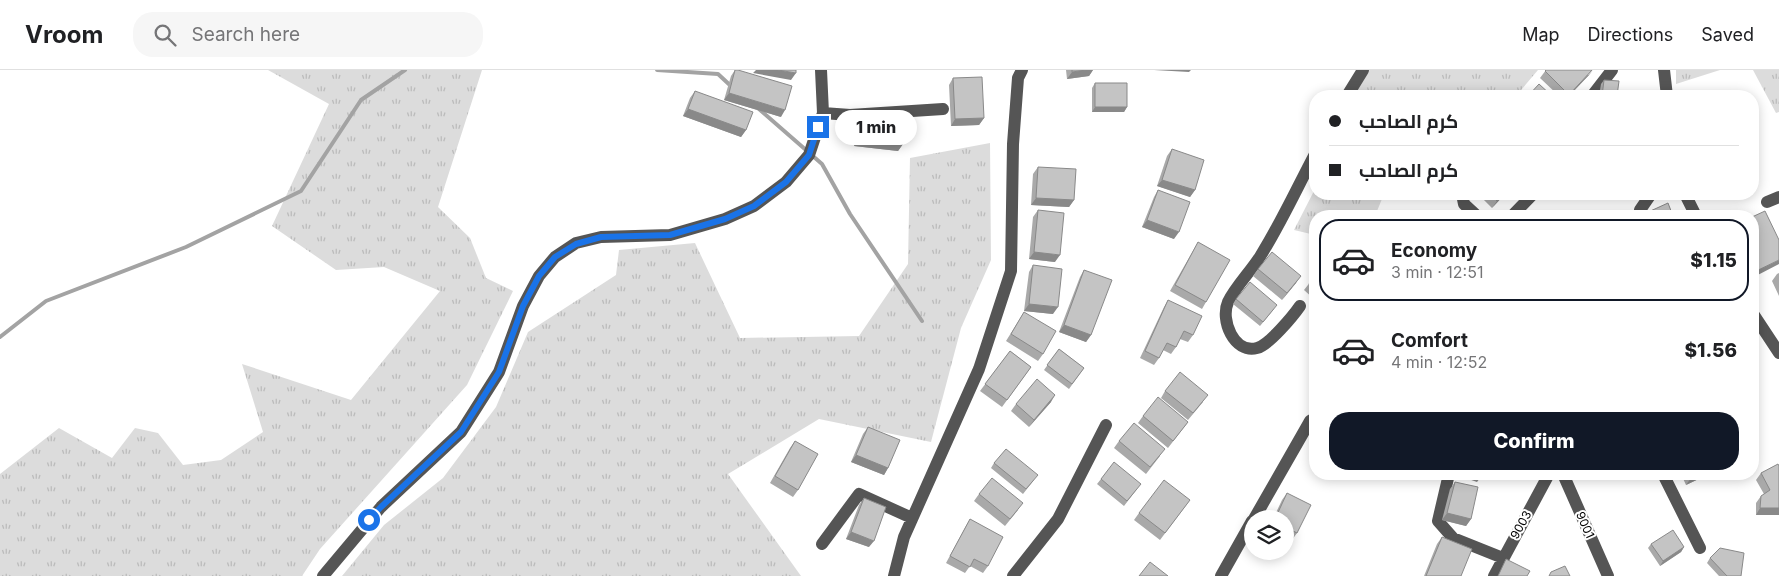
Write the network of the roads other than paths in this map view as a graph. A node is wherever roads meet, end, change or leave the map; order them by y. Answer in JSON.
{"nodes":[{"id":1,"x":822,"y":70,"type":"edge"},
{"id":2,"x":1022,"y":70,"type":"edge"},
{"id":3,"x":1363,"y":70,"type":"edge"},
{"id":4,"x":1612,"y":70,"type":"edge"},
{"id":5,"x":1664,"y":70,"type":"edge"},
{"id":6,"x":1351,"y":90,"type":"edge"},
{"id":7,"x":1597,"y":90,"type":"edge"},
{"id":8,"x":1666,"y":90,"type":"edge"},
{"id":9,"x":943,"y":109,"type":"dead end"},
{"id":10,"x":823,"y":113,"type":"junction"},
{"id":11,"x":1309,"y":165,"type":"edge"},
{"id":12,"x":1779,"y":197,"type":"edge"},
{"id":13,"x":1463,"y":200,"type":"edge"},
{"id":14,"x":1527,"y":200,"type":"edge"},
{"id":15,"x":1767,"y":202,"type":"dead end"},
{"id":16,"x":1470,"y":210,"type":"edge"},
{"id":17,"x":1518,"y":210,"type":"edge"},
{"id":18,"x":1300,"y":306,"type":"dead end"},
{"id":19,"x":1759,"y":323,"type":"edge"},
{"id":20,"x":1779,"y":353,"type":"edge"},
{"id":21,"x":1309,"y":423,"type":"edge"},
{"id":22,"x":1106,"y":425,"type":"dead end"},
{"id":23,"x":1448,"y":480,"type":"edge"},
{"id":24,"x":1546,"y":480,"type":"edge"},
{"id":25,"x":1566,"y":480,"type":"edge"},
{"id":26,"x":1666,"y":480,"type":"edge"},
{"id":27,"x":1259,"y":510,"type":"edge"},
{"id":28,"x":912,"y":518,"type":"junction"},
{"id":29,"x":1244,"y":536,"type":"edge"},
{"id":30,"x":822,"y":544,"type":"dead end"},
{"id":31,"x":1700,"y":548,"type":"dead end"},
{"id":32,"x":1503,"y":558,"type":"junction"},
{"id":33,"x":323,"y":576,"type":"edge"},
{"id":34,"x":894,"y":576,"type":"edge"},
{"id":35,"x":1013,"y":576,"type":"edge"},
{"id":36,"x":1221,"y":576,"type":"edge"},
{"id":37,"x":1494,"y":576,"type":"edge"},
{"id":38,"x":1608,"y":576,"type":"edge"}],
"edges":[{"from":1,"to":10,"type":"street"},
{"from":2,"to":28,"type":"street"},
{"from":3,"to":6,"type":"street"},
{"from":4,"to":7,"type":"street"},
{"from":5,"to":8,"type":"street"},
{"from":9,"to":10,"type":"street"},
{"from":10,"to":33,"type":"street"},
{"from":11,"to":18,"type":"street"},
{"from":12,"to":15,"type":"street"},
{"from":13,"to":16,"type":"street"},
{"from":14,"to":17,"type":"street"},
{"from":19,"to":20,"type":"street"},
{"from":21,"to":27,"type":"street"},
{"from":22,"to":35,"type":"street"},
{"from":23,"to":32,"type":"street"},
{"from":24,"to":32,"type":"street","name":"9003"},
{"from":25,"to":38,"type":"street","name":"9001"},
{"from":26,"to":31,"type":"street"},
{"from":28,"to":30,"type":"street"},
{"from":28,"to":34,"type":"street"},
{"from":29,"to":36,"type":"street"},
{"from":32,"to":37,"type":"street","name":"9003"}]}
